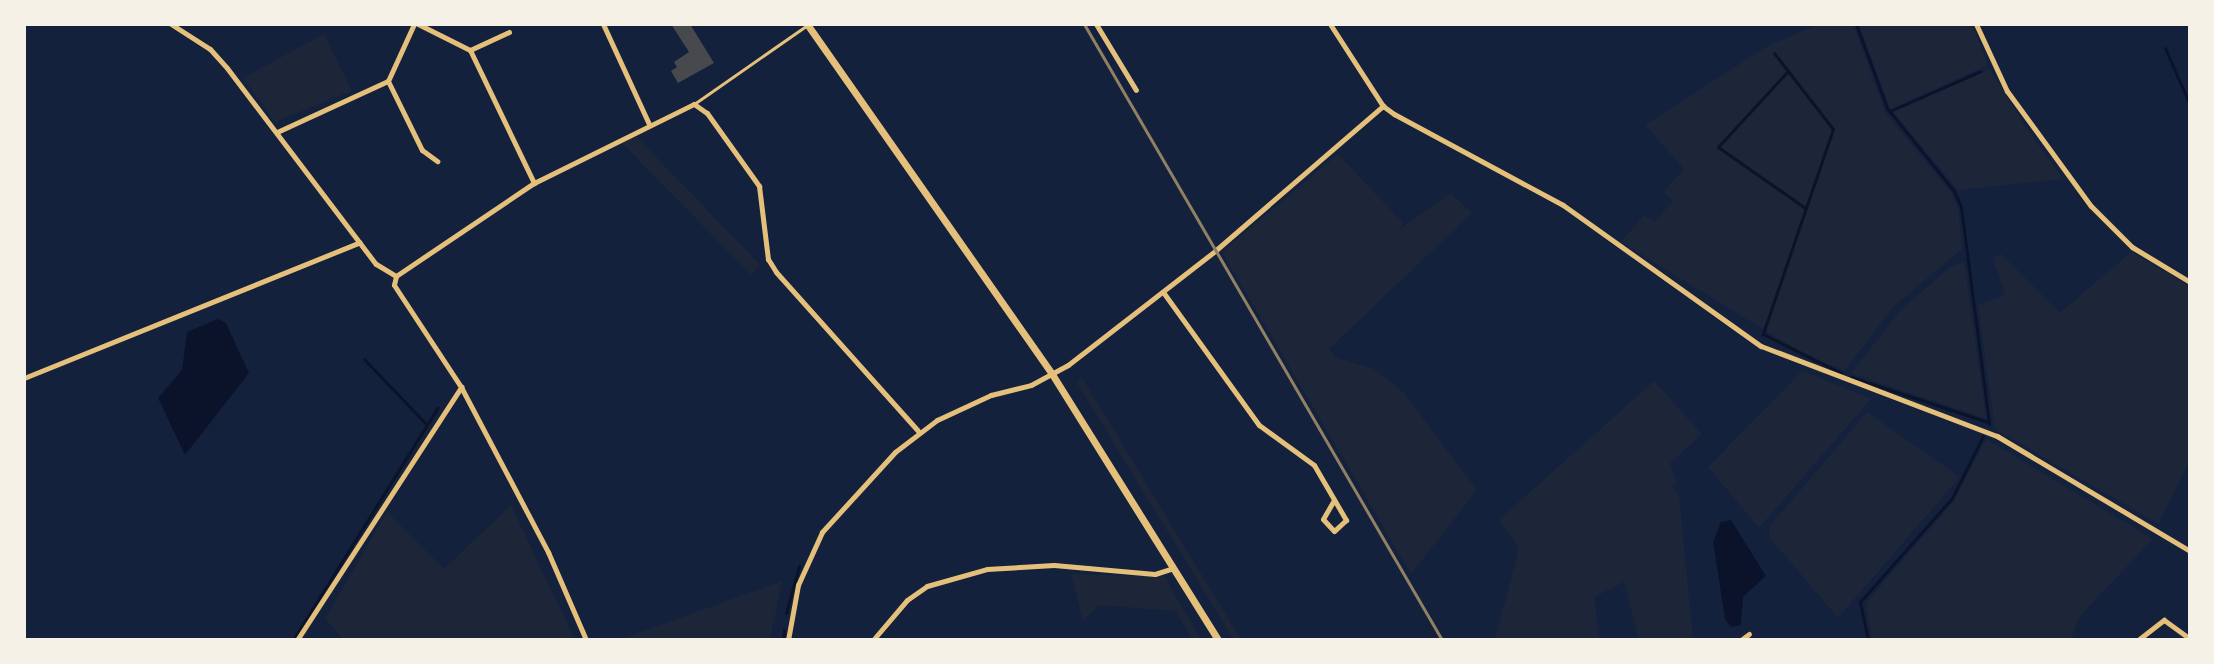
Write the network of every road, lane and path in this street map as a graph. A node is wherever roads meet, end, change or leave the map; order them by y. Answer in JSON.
{"nodes":[{"id":1,"x":171,"y":24,"type":"edge"},
{"id":2,"x":416,"y":24,"type":"edge"},
{"id":3,"x":603,"y":24,"type":"edge"},
{"id":4,"x":807,"y":24,"type":"edge"},
{"id":5,"x":1096,"y":24,"type":"edge"},
{"id":6,"x":1330,"y":24,"type":"edge"},
{"id":7,"x":1976,"y":24,"type":"edge"},
{"id":8,"x":509,"y":32,"type":"dead end"},
{"id":9,"x":470,"y":50,"type":"junction"},
{"id":10,"x":388,"y":81,"type":"junction"},
{"id":11,"x":1136,"y":90,"type":"dead end"},
{"id":12,"x":694,"y":104,"type":"junction"},
{"id":13,"x":1383,"y":106,"type":"junction"},
{"id":14,"x":649,"y":124,"type":"junction"},
{"id":15,"x":277,"y":132,"type":"junction"},
{"id":16,"x":437,"y":161,"type":"dead end"},
{"id":17,"x":534,"y":183,"type":"junction"},
{"id":18,"x":360,"y":242,"type":"junction"},
{"id":19,"x":396,"y":276,"type":"junction"},
{"id":20,"x":2190,"y":282,"type":"edge"},
{"id":21,"x":1163,"y":292,"type":"junction"},
{"id":22,"x":1052,"y":374,"type":"junction"},
{"id":23,"x":24,"y":378,"type":"edge"},
{"id":24,"x":461,"y":387,"type":"junction"},
{"id":25,"x":919,"y":431,"type":"junction"},
{"id":26,"x":1334,"y":500,"type":"junction"},
{"id":27,"x":2190,"y":551,"type":"edge"},
{"id":28,"x":1176,"y":567,"type":"junction"},
{"id":29,"x":1749,"y":634,"type":"dead end"},
{"id":30,"x":2190,"y":639,"type":"edge"},
{"id":31,"x":297,"y":640,"type":"edge"},
{"id":32,"x":586,"y":640,"type":"edge"},
{"id":33,"x":788,"y":640,"type":"edge"},
{"id":34,"x":873,"y":640,"type":"edge"},
{"id":35,"x":1218,"y":640,"type":"edge"},
{"id":36,"x":1741,"y":640,"type":"edge"},
{"id":37,"x":2138,"y":640,"type":"edge"}],
"edges":[{"from":1,"to":15,"type":"street"},
{"from":2,"to":9,"type":"street"},
{"from":2,"to":10,"type":"street"},
{"from":3,"to":14,"type":"street"},
{"from":4,"to":12,"type":"lane"},
{"from":4,"to":22,"type":"main road"},
{"from":5,"to":11,"type":"street"},
{"from":6,"to":13,"type":"street"},
{"from":7,"to":20,"type":"street"},
{"from":8,"to":9,"type":"street"},
{"from":9,"to":17,"type":"street"},
{"from":10,"to":15,"type":"street"},
{"from":10,"to":16,"type":"street"},
{"from":12,"to":14,"type":"street"},
{"from":12,"to":25,"type":"street"},
{"from":13,"to":21,"type":"street"},
{"from":13,"to":27,"type":"street"},
{"from":14,"to":17,"type":"street"},
{"from":15,"to":18,"type":"street"},
{"from":17,"to":19,"type":"street"},
{"from":18,"to":19,"type":"street"},
{"from":18,"to":23,"type":"street"},
{"from":19,"to":24,"type":"street"},
{"from":21,"to":22,"type":"street"},
{"from":21,"to":26,"type":"street"},
{"from":22,"to":25,"type":"street"},
{"from":22,"to":28,"type":"main road"},
{"from":24,"to":31,"type":"street"},
{"from":24,"to":32,"type":"street"},
{"from":25,"to":33,"type":"street"},
{"from":26,"to":26,"type":"street"},
{"from":28,"to":34,"type":"street"},
{"from":28,"to":35,"type":"main road"},
{"from":29,"to":36,"type":"street"},
{"from":30,"to":37,"type":"street"}]}
